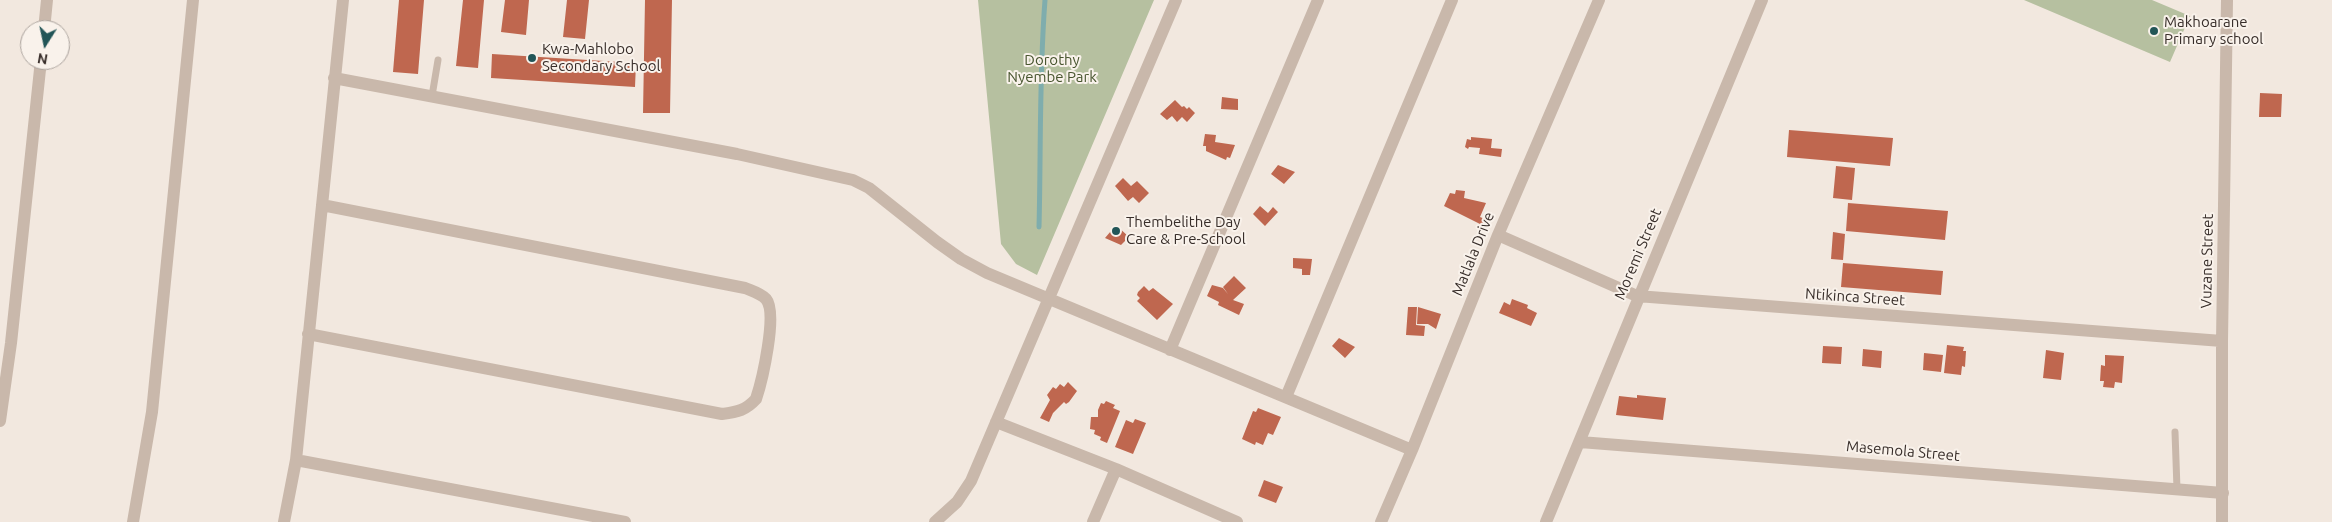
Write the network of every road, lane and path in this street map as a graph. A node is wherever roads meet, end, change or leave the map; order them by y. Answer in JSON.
{"nodes":[{"id":1,"x":47,"y":0,"type":"edge"},
{"id":2,"x":193,"y":0,"type":"edge"},
{"id":3,"x":343,"y":0,"type":"edge"},
{"id":4,"x":1176,"y":0,"type":"edge"},
{"id":5,"x":1318,"y":0,"type":"edge"},
{"id":6,"x":1452,"y":0,"type":"edge"},
{"id":7,"x":1599,"y":0,"type":"edge"},
{"id":8,"x":1762,"y":0,"type":"edge"},
{"id":9,"x":2227,"y":0,"type":"edge"},
{"id":10,"x":45,"y":20,"type":"edge"},
{"id":11,"x":438,"y":60,"type":"dead end"},
{"id":12,"x":40,"y":70,"type":"edge"},
{"id":13,"x":334,"y":78,"type":"junction"},
{"id":14,"x":432,"y":96,"type":"junction"},
{"id":15,"x":322,"y":205,"type":"junction"},
{"id":16,"x":1498,"y":235,"type":"junction"},
{"id":17,"x":1638,"y":296,"type":"junction"},
{"id":18,"x":1049,"y":298,"type":"junction"},
{"id":19,"x":308,"y":334,"type":"junction"},
{"id":20,"x":2222,"y":341,"type":"junction"},
{"id":21,"x":1170,"y":350,"type":"junction"},
{"id":22,"x":1286,"y":397,"type":"junction"},
{"id":23,"x":2,"y":399,"type":"edge"},
{"id":24,"x":0,"y":421,"type":"edge"},
{"id":25,"x":996,"y":422,"type":"junction"},
{"id":26,"x":2175,"y":432,"type":"dead end"},
{"id":27,"x":1580,"y":442,"type":"junction"},
{"id":28,"x":1412,"y":450,"type":"junction"},
{"id":29,"x":296,"y":460,"type":"junction"},
{"id":30,"x":1116,"y":469,"type":"junction"},
{"id":31,"x":2177,"y":489,"type":"junction"},
{"id":32,"x":2222,"y":493,"type":"junction"},
{"id":33,"x":133,"y":522,"type":"edge"},
{"id":34,"x":284,"y":522,"type":"edge"},
{"id":35,"x":625,"y":522,"type":"edge"},
{"id":36,"x":935,"y":522,"type":"edge"},
{"id":37,"x":1094,"y":522,"type":"edge"},
{"id":38,"x":1235,"y":522,"type":"edge"},
{"id":39,"x":1381,"y":522,"type":"edge"},
{"id":40,"x":1546,"y":522,"type":"edge"},
{"id":41,"x":2222,"y":522,"type":"edge"}],
"edges":[{"from":1,"to":10,"type":"street"},
{"from":2,"to":33,"type":"street"},
{"from":3,"to":13,"type":"street"},
{"from":4,"to":18,"type":"street"},
{"from":5,"to":21,"type":"street"},
{"from":6,"to":22,"type":"street"},
{"from":7,"to":16,"type":"street","name":"Matlala Drive"},
{"from":8,"to":17,"type":"street","name":"Moremi Street"},
{"from":9,"to":20,"type":"street","name":"Vuzane Street"},
{"from":11,"to":14,"type":"lane"},
{"from":12,"to":23,"type":"street"},
{"from":13,"to":14,"type":"street"},
{"from":13,"to":15,"type":"street"},
{"from":14,"to":18,"type":"street"},
{"from":15,"to":19,"type":"street"},
{"from":15,"to":19,"type":"street"},
{"from":16,"to":17,"type":"street","name":"Ntikinca Street"},
{"from":16,"to":28,"type":"street","name":"Matlala Drive"},
{"from":17,"to":20,"type":"street","name":"Ntikinca Street"},
{"from":17,"to":27,"type":"street","name":"Moremi Street"},
{"from":18,"to":21,"type":"street"},
{"from":18,"to":25,"type":"street"},
{"from":19,"to":29,"type":"street"},
{"from":20,"to":32,"type":"street","name":"Vuzane Street"},
{"from":21,"to":22,"type":"street"},
{"from":22,"to":28,"type":"street"},
{"from":23,"to":24,"type":"street"},
{"from":25,"to":30,"type":"street"},
{"from":25,"to":36,"type":"street"},
{"from":26,"to":31,"type":"lane"},
{"from":27,"to":31,"type":"street","name":"Masemola Street"},
{"from":27,"to":40,"type":"street","name":"Moremi Street"},
{"from":28,"to":39,"type":"street","name":"Matlala Drive"},
{"from":29,"to":34,"type":"street"},
{"from":29,"to":35,"type":"street"},
{"from":30,"to":37,"type":"street"},
{"from":30,"to":38,"type":"street"},
{"from":31,"to":32,"type":"street","name":"Masemola Street"},
{"from":32,"to":41,"type":"street","name":"Vuzane Street"}]}
